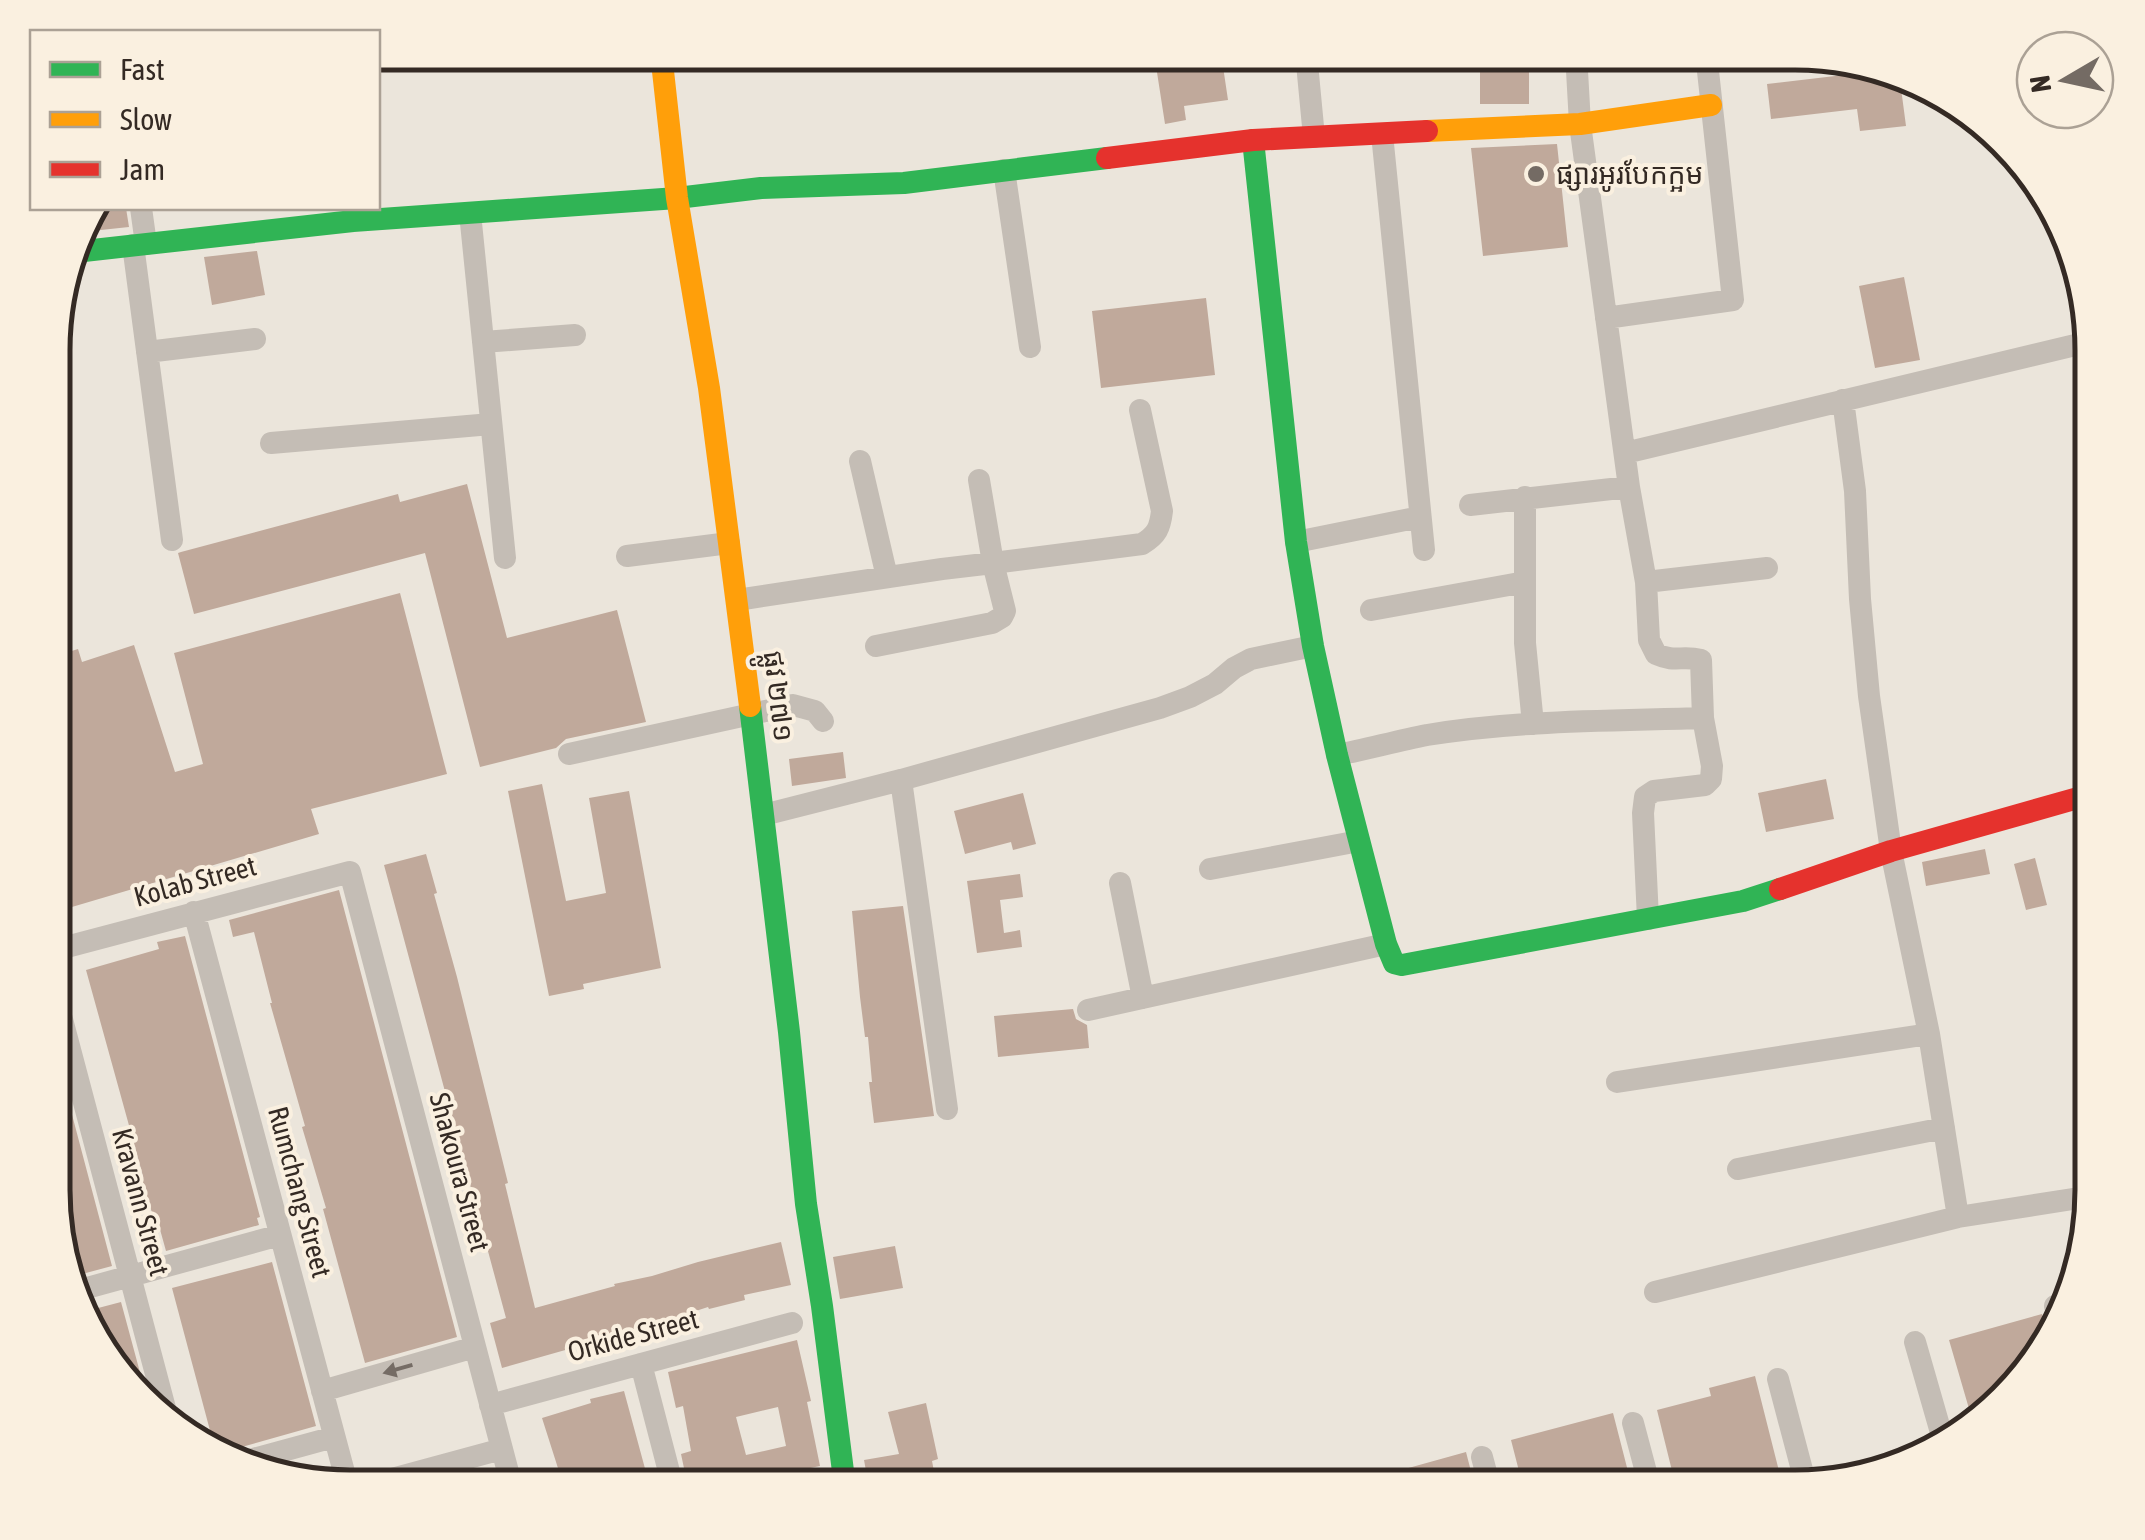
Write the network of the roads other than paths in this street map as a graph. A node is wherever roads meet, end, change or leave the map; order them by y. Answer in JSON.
{"nodes":[{"id":1,"x":663,"y":70,"type":"edge"},
{"id":2,"x":1308,"y":71,"type":"edge"},
{"id":3,"x":1577,"y":71,"type":"edge"},
{"id":4,"x":1708,"y":71,"type":"edge"},
{"id":5,"x":1711,"y":105,"type":"junction"},
{"id":6,"x":1580,"y":124,"type":"junction"},
{"id":7,"x":1382,"y":134,"type":"junction"},
{"id":8,"x":1314,"y":137,"type":"junction"},
{"id":9,"x":1253,"y":140,"type":"junction"},
{"id":10,"x":1004,"y":170,"type":"junction"},
{"id":11,"x":677,"y":198,"type":"junction"},
{"id":12,"x":141,"y":210,"type":"edge"},
{"id":13,"x":470,"y":213,"type":"junction"},
{"id":14,"x":139,"y":245,"type":"junction"},
{"id":15,"x":88,"y":251,"type":"edge"},
{"id":16,"x":1606,"y":318,"type":"junction"},
{"id":17,"x":575,"y":335,"type":"dead end"},
{"id":18,"x":256,"y":339,"type":"dead end"},
{"id":19,"x":483,"y":342,"type":"junction"},
{"id":20,"x":2074,"y":346,"type":"edge"},
{"id":21,"x":1030,"y":347,"type":"dead end"},
{"id":22,"x":147,"y":352,"type":"junction"},
{"id":23,"x":1843,"y":400,"type":"junction"},
{"id":24,"x":1140,"y":410,"type":"dead end"},
{"id":25,"x":491,"y":424,"type":"junction"},
{"id":26,"x":271,"y":443,"type":"dead end"},
{"id":27,"x":1625,"y":452,"type":"junction"},
{"id":28,"x":860,"y":462,"type":"dead end"},
{"id":29,"x":979,"y":480,"type":"dead end"},
{"id":30,"x":1629,"y":487,"type":"junction"},
{"id":31,"x":1526,"y":497,"type":"junction"},
{"id":32,"x":1470,"y":505,"type":"dead end"},
{"id":33,"x":1420,"y":517,"type":"junction"},
{"id":34,"x":172,"y":540,"type":"dead end"},
{"id":35,"x":1296,"y":542,"type":"junction"},
{"id":36,"x":729,"y":543,"type":"junction"},
{"id":37,"x":1424,"y":550,"type":"dead end"},
{"id":38,"x":627,"y":556,"type":"dead end"},
{"id":39,"x":505,"y":558,"type":"dead end"},
{"id":40,"x":994,"y":563,"type":"junction"},
{"id":41,"x":1767,"y":568,"type":"dead end"},
{"id":42,"x":887,"y":576,"type":"junction"},
{"id":43,"x":1525,"y":582,"type":"junction"},
{"id":44,"x":1646,"y":582,"type":"junction"},
{"id":45,"x":737,"y":600,"type":"junction"},
{"id":46,"x":1371,"y":610,"type":"dead end"},
{"id":47,"x":876,"y":646,"type":"dead end"},
{"id":48,"x":1313,"y":646,"type":"junction"},
{"id":49,"x":751,"y":713,"type":"junction"},
{"id":50,"x":1704,"y":718,"type":"junction"},
{"id":51,"x":823,"y":721,"type":"dead end"},
{"id":52,"x":1533,"y":724,"type":"junction"},
{"id":53,"x":569,"y":754,"type":"dead end"},
{"id":54,"x":1336,"y":755,"type":"junction"},
{"id":55,"x":902,"y":780,"type":"junction"},
{"id":56,"x":2074,"y":799,"type":"edge"},
{"id":57,"x":763,"y":815,"type":"junction"},
{"id":58,"x":1359,"y":841,"type":"junction"},
{"id":59,"x":1891,"y":851,"type":"junction"},
{"id":60,"x":1210,"y":869,"type":"dead end"},
{"id":61,"x":350,"y":872,"type":"joint"},
{"id":62,"x":1120,"y":883,"type":"dead end"},
{"id":63,"x":194,"y":912,"type":"junction"},
{"id":64,"x":1648,"y":918,"type":"junction"},
{"id":65,"x":1386,"y":944,"type":"junction"},
{"id":66,"x":71,"y":946,"type":"edge"},
{"id":67,"x":1142,"y":998,"type":"junction"},
{"id":68,"x":1088,"y":1010,"type":"dead end"},
{"id":69,"x":1929,"y":1034,"type":"junction"},
{"id":70,"x":71,"y":1052,"type":"edge"},
{"id":71,"x":1617,"y":1082,"type":"dead end"},
{"id":72,"x":947,"y":1109,"type":"dead end"},
{"id":73,"x":1944,"y":1128,"type":"junction"},
{"id":74,"x":1738,"y":1168,"type":"dead end"},
{"id":75,"x":2074,"y":1199,"type":"edge"},
{"id":76,"x":1958,"y":1217,"type":"junction"},
{"id":77,"x":280,"y":1235,"type":"junction"},
{"id":78,"x":130,"y":1276,"type":"junction"},
{"id":79,"x":88,"y":1288,"type":"edge"},
{"id":80,"x":1655,"y":1292,"type":"dead end"},
{"id":81,"x":792,"y":1324,"type":"dead end"},
{"id":82,"x":1915,"y":1342,"type":"dead end"},
{"id":83,"x":475,"y":1347,"type":"junction"},
{"id":84,"x":641,"y":1364,"type":"junction"},
{"id":85,"x":1778,"y":1379,"type":"dead end"},
{"id":86,"x":322,"y":1391,"type":"junction"},
{"id":87,"x":162,"y":1397,"type":"edge"},
{"id":88,"x":490,"y":1404,"type":"junction"},
{"id":89,"x":1632,"y":1423,"type":"dead end"},
{"id":90,"x":1940,"y":1429,"type":"edge"},
{"id":91,"x":334,"y":1437,"type":"junction"},
{"id":92,"x":502,"y":1448,"type":"junction"},
{"id":93,"x":264,"y":1456,"type":"edge"},
{"id":94,"x":1482,"y":1457,"type":"dead end"},
{"id":95,"x":343,"y":1469,"type":"edge"},
{"id":96,"x":426,"y":1469,"type":"edge"},
{"id":97,"x":507,"y":1469,"type":"edge"},
{"id":98,"x":668,"y":1469,"type":"edge"},
{"id":99,"x":843,"y":1469,"type":"edge"},
{"id":100,"x":1485,"y":1470,"type":"edge"},
{"id":101,"x":1645,"y":1470,"type":"edge"},
{"id":102,"x":1802,"y":1470,"type":"edge"}],
"edges":[{"from":1,"to":11,"type":"street","name":"ផ្លូវ ២៧១"},
{"from":2,"to":8,"type":"street"},
{"from":3,"to":6,"type":"street"},
{"from":4,"to":5,"type":"street"},
{"from":5,"to":6,"type":"street"},
{"from":5,"to":16,"type":"street"},
{"from":6,"to":7,"type":"street"},
{"from":6,"to":16,"type":"street"},
{"from":7,"to":8,"type":"street"},
{"from":7,"to":33,"type":"street"},
{"from":8,"to":9,"type":"street"},
{"from":9,"to":10,"type":"street"},
{"from":9,"to":35,"type":"street"},
{"from":10,"to":11,"type":"street"},
{"from":10,"to":21,"type":"street"},
{"from":11,"to":13,"type":"street"},
{"from":11,"to":36,"type":"street","name":"ផ្លូវ ២៧១"},
{"from":12,"to":14,"type":"street"},
{"from":13,"to":14,"type":"street"},
{"from":13,"to":19,"type":"street"},
{"from":14,"to":15,"type":"street"},
{"from":14,"to":22,"type":"street"},
{"from":16,"to":27,"type":"street"},
{"from":17,"to":19,"type":"street"},
{"from":18,"to":22,"type":"street"},
{"from":19,"to":25,"type":"street"},
{"from":20,"to":23,"type":"street"},
{"from":22,"to":34,"type":"street"},
{"from":23,"to":27,"type":"street"},
{"from":23,"to":59,"type":"street"},
{"from":24,"to":40,"type":"street"},
{"from":25,"to":26,"type":"street"},
{"from":25,"to":39,"type":"street"},
{"from":27,"to":30,"type":"street"},
{"from":28,"to":42,"type":"street"},
{"from":29,"to":40,"type":"street"},
{"from":30,"to":31,"type":"street"},
{"from":30,"to":44,"type":"street"},
{"from":31,"to":32,"type":"street"},
{"from":31,"to":43,"type":"street"},
{"from":33,"to":35,"type":"street"},
{"from":33,"to":37,"type":"street"},
{"from":35,"to":48,"type":"street"},
{"from":36,"to":38,"type":"street"},
{"from":36,"to":45,"type":"street","name":"ផ្លូវ ២៧១"},
{"from":40,"to":42,"type":"street"},
{"from":40,"to":47,"type":"street"},
{"from":41,"to":44,"type":"street"},
{"from":42,"to":45,"type":"street"},
{"from":43,"to":46,"type":"street"},
{"from":43,"to":52,"type":"street"},
{"from":44,"to":50,"type":"street"},
{"from":45,"to":49,"type":"street","name":"ផ្លូវ ២៧១"},
{"from":48,"to":54,"type":"street"},
{"from":48,"to":55,"type":"street"},
{"from":49,"to":51,"type":"street"},
{"from":49,"to":53,"type":"street"},
{"from":49,"to":57,"type":"street","name":"ផ្លូវ ២៧១"},
{"from":50,"to":52,"type":"street"},
{"from":50,"to":64,"type":"street"},
{"from":52,"to":54,"type":"street"},
{"from":54,"to":58,"type":"street"},
{"from":55,"to":57,"type":"street"},
{"from":55,"to":72,"type":"street"},
{"from":56,"to":59,"type":"street"},
{"from":57,"to":99,"type":"street","name":"ផ្លូវ ២៧១"},
{"from":58,"to":60,"type":"street"},
{"from":58,"to":65,"type":"street"},
{"from":59,"to":64,"type":"street"},
{"from":59,"to":69,"type":"street"},
{"from":61,"to":63,"type":"street","name":"Kolab Street"},
{"from":61,"to":83,"type":"street","name":"Shakoura Street"},
{"from":62,"to":67,"type":"street"},
{"from":63,"to":66,"type":"street","name":"Kolab Street"},
{"from":63,"to":77,"type":"street","name":"Rumchang Street"},
{"from":64,"to":65,"type":"street"},
{"from":65,"to":67,"type":"street"},
{"from":67,"to":68,"type":"street"},
{"from":69,"to":71,"type":"street"},
{"from":69,"to":73,"type":"street"},
{"from":70,"to":78,"type":"street","name":"Kravann Street"},
{"from":73,"to":74,"type":"street"},
{"from":73,"to":76,"type":"street"},
{"from":75,"to":76,"type":"street"},
{"from":76,"to":80,"type":"street"},
{"from":77,"to":78,"type":"street"},
{"from":77,"to":86,"type":"street","name":"Rumchang Street"},
{"from":78,"to":79,"type":"street"},
{"from":78,"to":87,"type":"street","name":"Kravann Street"},
{"from":81,"to":84,"type":"street","name":"Orkide Street"},
{"from":82,"to":90,"type":"street"},
{"from":83,"to":86,"type":"street","one_way":true},
{"from":83,"to":88,"type":"street","name":"Shakoura Street"},
{"from":84,"to":88,"type":"street","name":"Orkide Street"},
{"from":84,"to":98,"type":"street"},
{"from":85,"to":102,"type":"street"},
{"from":86,"to":91,"type":"street","name":"Rumchang Street"},
{"from":88,"to":92,"type":"street","name":"Shakoura Street"},
{"from":89,"to":101,"type":"street"},
{"from":91,"to":93,"type":"street"},
{"from":91,"to":95,"type":"street","name":"Rumchang Street"},
{"from":92,"to":96,"type":"street"},
{"from":92,"to":97,"type":"street","name":"Shakoura Street"},
{"from":94,"to":100,"type":"street"}]}
